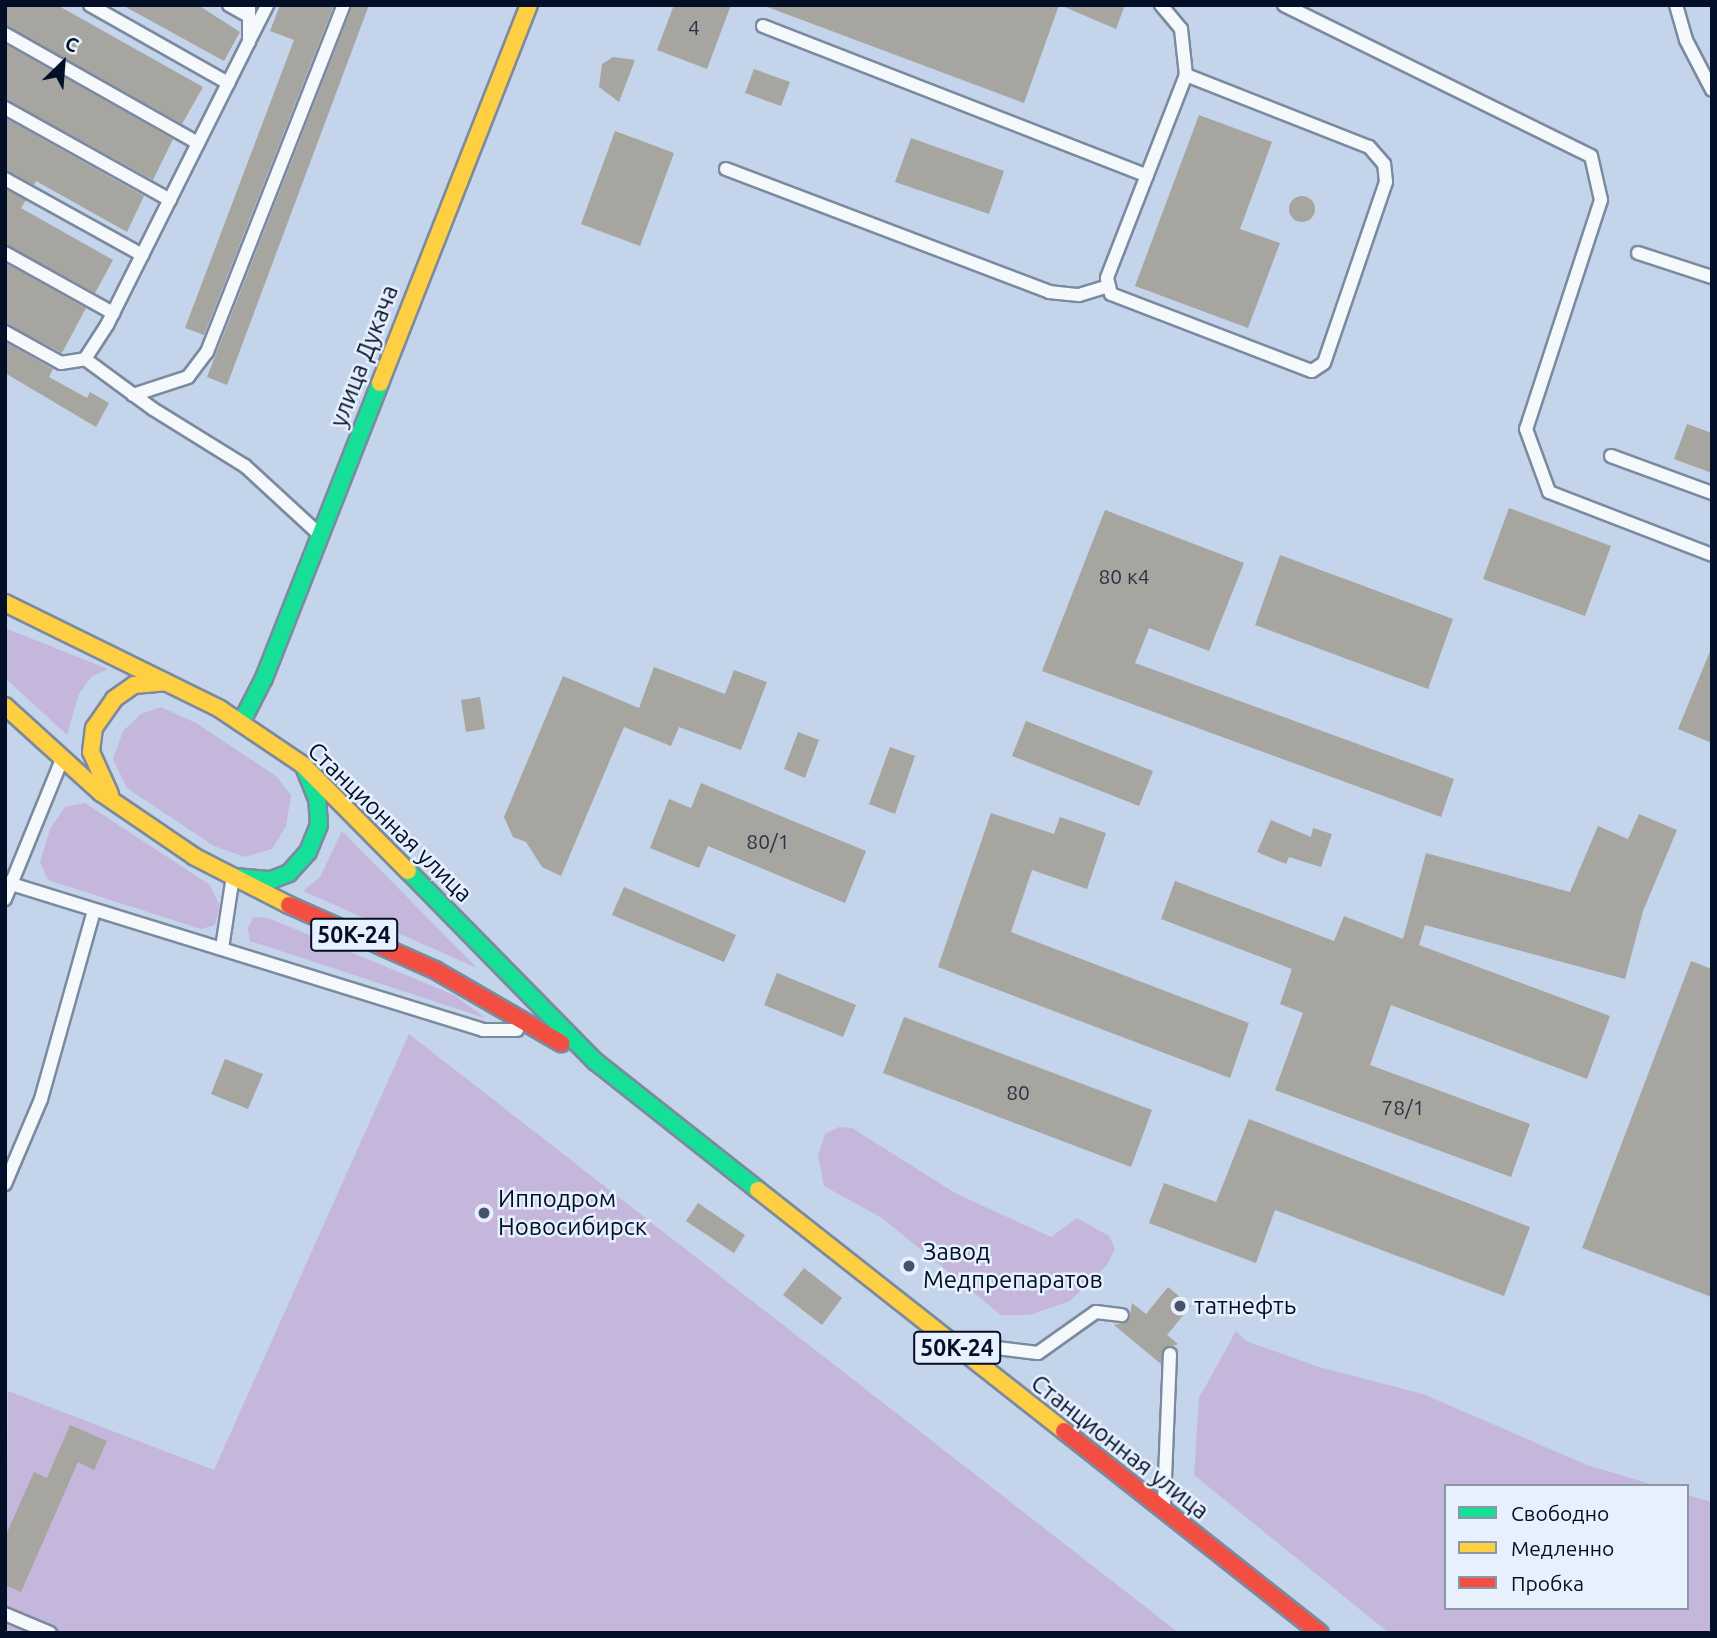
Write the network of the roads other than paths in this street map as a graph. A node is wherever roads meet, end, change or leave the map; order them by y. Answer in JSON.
{"nodes":[{"id":1,"x":90,"y":5,"type":"edge"},
{"id":2,"x":229,"y":5,"type":"edge"},
{"id":3,"x":267,"y":5,"type":"edge"},
{"id":4,"x":344,"y":5,"type":"edge"},
{"id":5,"x":529,"y":5,"type":"edge"},
{"id":6,"x":1161,"y":5,"type":"edge"},
{"id":7,"x":1284,"y":5,"type":"edge"},
{"id":8,"x":1676,"y":5,"type":"edge"},
{"id":9,"x":249,"y":11,"type":"edge"},
{"id":10,"x":763,"y":26,"type":"dead end"},
{"id":11,"x":5,"y":34,"type":"edge"},
{"id":12,"x":248,"y":42,"type":"junction"},
{"id":13,"x":1186,"y":75,"type":"junction"},
{"id":14,"x":228,"y":83,"type":"junction"},
{"id":15,"x":1712,"y":90,"type":"edge"},
{"id":16,"x":5,"y":108,"type":"edge"},
{"id":17,"x":198,"y":143,"type":"junction"},
{"id":18,"x":726,"y":169,"type":"dead end"},
{"id":19,"x":1147,"y":176,"type":"junction"},
{"id":20,"x":5,"y":179,"type":"edge"},
{"id":21,"x":170,"y":200,"type":"junction"},
{"id":22,"x":5,"y":253,"type":"edge"},
{"id":23,"x":1638,"y":253,"type":"dead end"},
{"id":24,"x":142,"y":255,"type":"junction"},
{"id":25,"x":1712,"y":277,"type":"edge"},
{"id":26,"x":1109,"y":286,"type":"junction"},
{"id":27,"x":113,"y":313,"type":"junction"},
{"id":28,"x":5,"y":332,"type":"edge"},
{"id":29,"x":85,"y":359,"type":"junction"},
{"id":30,"x":133,"y":395,"type":"junction"},
{"id":31,"x":1611,"y":456,"type":"dead end"},
{"id":32,"x":1712,"y":493,"type":"edge"},
{"id":33,"x":321,"y":536,"type":"junction"},
{"id":34,"x":1712,"y":555,"type":"edge"},
{"id":35,"x":5,"y":603,"type":"edge"},
{"id":36,"x":166,"y":682,"type":"junction"},
{"id":37,"x":5,"y":706,"type":"edge"},
{"id":38,"x":241,"y":723,"type":"junction"},
{"id":39,"x":62,"y":758,"type":"junction"},
{"id":40,"x":303,"y":765,"type":"junction"},
{"id":41,"x":115,"y":802,"type":"junction"},
{"id":42,"x":232,"y":877,"type":"junction"},
{"id":43,"x":8,"y":883,"type":"edge"},
{"id":44,"x":5,"y":899,"type":"edge"},
{"id":45,"x":93,"y":910,"type":"junction"},
{"id":46,"x":222,"y":948,"type":"junction"},
{"id":47,"x":535,"y":1029,"type":"junction"},
{"id":48,"x":596,"y":1062,"type":"junction"},
{"id":49,"x":5,"y":1184,"type":"edge"},
{"id":50,"x":1122,"y":1315,"type":"dead end"},
{"id":51,"x":951,"y":1343,"type":"junction"},
{"id":52,"x":1170,"y":1354,"type":"dead end"},
{"id":53,"x":1164,"y":1510,"type":"junction"},
{"id":54,"x":5,"y":1614,"type":"edge"},
{"id":55,"x":50,"y":1633,"type":"edge"},
{"id":56,"x":1320,"y":1633,"type":"edge"}],
"edges":[{"from":1,"to":14,"type":"lane"},
{"from":2,"to":9,"type":"lane"},
{"from":3,"to":12,"type":"lane"},
{"from":4,"to":30,"type":"lane"},
{"from":5,"to":33,"type":"main road","name":"улица Дукача"},
{"from":6,"to":13,"type":"lane"},
{"from":7,"to":34,"type":"lane"},
{"from":8,"to":15,"type":"lane"},
{"from":9,"to":12,"type":"lane"},
{"from":10,"to":19,"type":"lane"},
{"from":11,"to":17,"type":"lane"},
{"from":12,"to":14,"type":"lane"},
{"from":13,"to":19,"type":"lane"},
{"from":13,"to":26,"type":"lane"},
{"from":14,"to":17,"type":"lane"},
{"from":16,"to":21,"type":"lane"},
{"from":17,"to":21,"type":"lane"},
{"from":18,"to":26,"type":"lane"},
{"from":19,"to":26,"type":"lane"},
{"from":20,"to":24,"type":"lane"},
{"from":21,"to":24,"type":"lane"},
{"from":22,"to":27,"type":"lane"},
{"from":23,"to":25,"type":"lane"},
{"from":24,"to":27,"type":"lane"},
{"from":27,"to":29,"type":"lane"},
{"from":28,"to":29,"type":"lane"},
{"from":29,"to":30,"type":"lane"},
{"from":30,"to":33,"type":"lane"},
{"from":31,"to":32,"type":"lane"},
{"from":33,"to":38,"type":"main road","name":"улица Дукача"},
{"from":35,"to":36,"type":"main road","name":"Станционная улица","number":"50К-24"},
{"from":36,"to":38,"type":"main road","name":"Станционная улица","number":"50К-24"},
{"from":36,"to":41,"type":"main road"},
{"from":37,"to":39,"type":"main road","name":"Станционная улица","number":"50К-24"},
{"from":38,"to":40,"type":"main road","name":"Станционная улица","number":"50К-24"},
{"from":39,"to":41,"type":"main road","name":"Станционная улица","number":"50К-24"},
{"from":39,"to":43,"type":"lane"},
{"from":40,"to":42,"type":"main road"},
{"from":40,"to":48,"type":"main road","name":"Станционная улица","number":"50К-24"},
{"from":41,"to":42,"type":"main road","name":"Станционная улица","number":"50К-24"},
{"from":42,"to":46,"type":"lane"},
{"from":42,"to":47,"type":"main road","name":"Станционная улица","number":"50К-24"},
{"from":43,"to":44,"type":"lane"},
{"from":43,"to":45,"type":"lane"},
{"from":45,"to":46,"type":"lane"},
{"from":45,"to":49,"type":"lane"},
{"from":46,"to":47,"type":"lane"},
{"from":47,"to":48,"type":"main road","name":"Станционная улица","number":"50К-24"},
{"from":48,"to":51,"type":"main road","name":"Станционная улица","number":"50К-24"},
{"from":50,"to":51,"type":"lane"},
{"from":51,"to":53,"type":"main road","name":"Станционная улица","number":"50К-24"},
{"from":52,"to":53,"type":"lane"},
{"from":53,"to":56,"type":"main road","name":"Станционная улица","number":"50К-24"},
{"from":54,"to":55,"type":"lane"}]}
